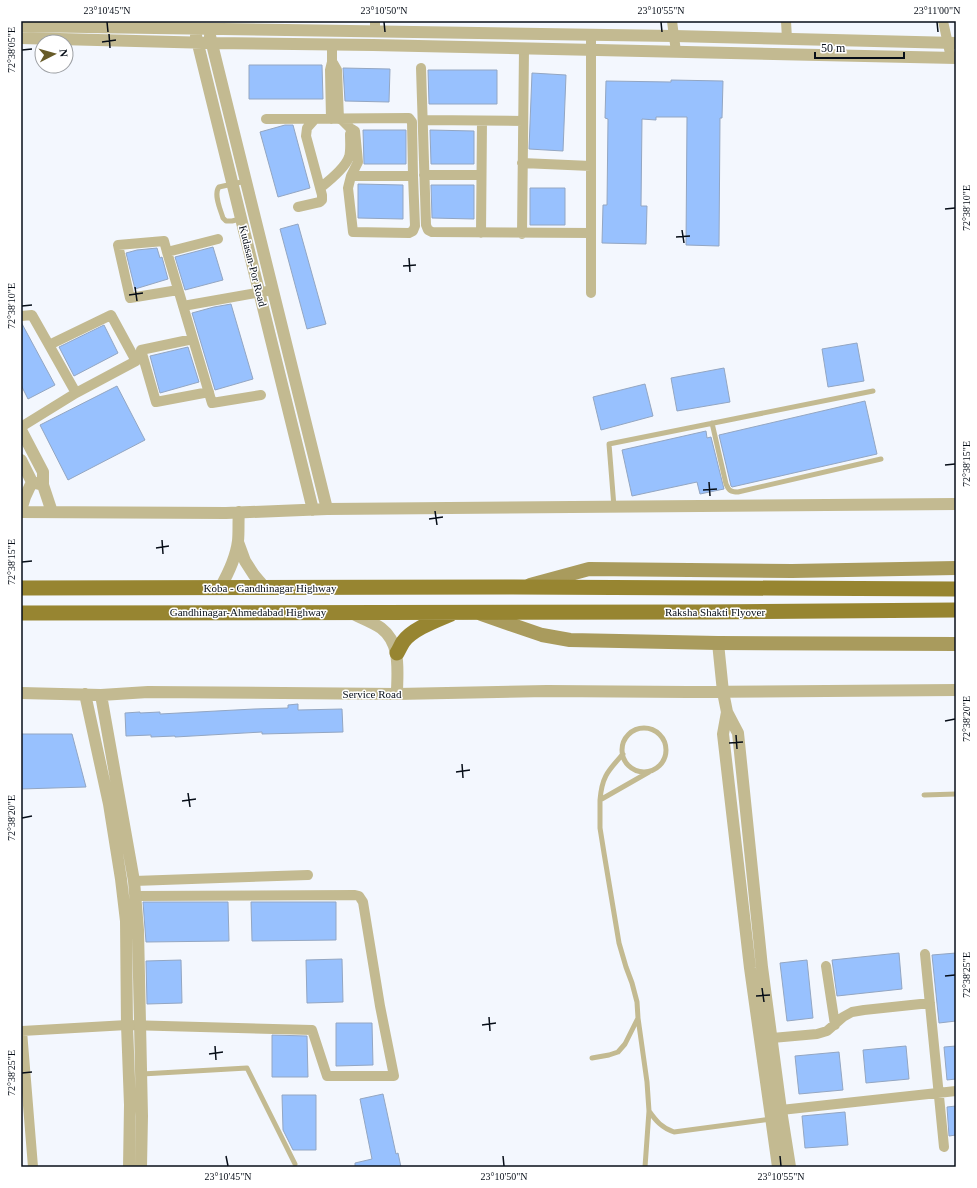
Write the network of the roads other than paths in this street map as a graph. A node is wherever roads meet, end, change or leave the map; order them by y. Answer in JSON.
{"nodes":[{"id":1,"x":672,"y":21,"type":"edge"},
{"id":2,"x":786,"y":21,"type":"edge"},
{"id":3,"x":944,"y":21,"type":"edge"},
{"id":4,"x":194,"y":25,"type":"edge"},
{"id":5,"x":208,"y":25,"type":"edge"},
{"id":6,"x":21,"y":26,"type":"edge"},
{"id":7,"x":284,"y":26,"type":"edge"},
{"id":8,"x":375,"y":26,"type":"edge"},
{"id":9,"x":591,"y":35,"type":"junction"},
{"id":10,"x":674,"y":36,"type":"junction"},
{"id":11,"x":21,"y":38,"type":"edge"},
{"id":12,"x":787,"y":39,"type":"junction"},
{"id":13,"x":952,"y":42,"type":"edge"},
{"id":14,"x":197,"y":43,"type":"junction"},
{"id":15,"x":212,"y":43,"type":"junction"},
{"id":16,"x":332,"y":45,"type":"junction"},
{"id":17,"x":524,"y":49,"type":"junction"},
{"id":18,"x":591,"y":50,"type":"junction"},
{"id":19,"x":676,"y":52,"type":"junction"},
{"id":20,"x":953,"y":58,"type":"edge"},
{"id":21,"x":421,"y":68,"type":"dead end"},
{"id":22,"x":266,"y":119,"type":"dead end"},
{"id":23,"x":314,"y":119,"type":"junction"},
{"id":24,"x":337,"y":119,"type":"junction"},
{"id":25,"x":423,"y":120,"type":"junction"},
{"id":26,"x":482,"y":121,"type":"junction"},
{"id":27,"x":523,"y":121,"type":"junction"},
{"id":28,"x":350,"y":128,"type":"junction"},
{"id":29,"x":522,"y":163,"type":"junction"},
{"id":30,"x":591,"y":166,"type":"junction"},
{"id":31,"x":424,"y":175,"type":"junction"},
{"id":32,"x":481,"y":175,"type":"junction"},
{"id":33,"x":351,"y":176,"type":"junction"},
{"id":34,"x":412,"y":176,"type":"junction"},
{"id":35,"x":246,"y":181,"type":"junction"},
{"id":36,"x":232,"y":184,"type":"junction"},
{"id":37,"x":320,"y":188,"type":"junction"},
{"id":38,"x":298,"y":207,"type":"dead end"},
{"id":39,"x":241,"y":219,"type":"junction"},
{"id":40,"x":481,"y":233,"type":"junction"},
{"id":41,"x":591,"y":233,"type":"junction"},
{"id":42,"x":522,"y":234,"type":"junction"},
{"id":43,"x":218,"y":239,"type":"dead end"},
{"id":44,"x":167,"y":252,"type":"junction"},
{"id":45,"x":178,"y":290,"type":"junction"},
{"id":46,"x":273,"y":290,"type":"junction"},
{"id":47,"x":260,"y":293,"type":"junction"},
{"id":48,"x":591,"y":293,"type":"dead end"},
{"id":49,"x":183,"y":306,"type":"junction"},
{"id":50,"x":21,"y":316,"type":"edge"},
{"id":51,"x":193,"y":339,"type":"junction"},
{"id":52,"x":49,"y":344,"type":"junction"},
{"id":53,"x":873,"y":391,"type":"dead end"},
{"id":54,"x":209,"y":392,"type":"junction"},
{"id":55,"x":76,"y":393,"type":"junction"},
{"id":56,"x":261,"y":395,"type":"dead end"},
{"id":57,"x":300,"y":400,"type":"junction"},
{"id":58,"x":287,"y":403,"type":"junction"},
{"id":59,"x":712,"y":423,"type":"junction"},
{"id":60,"x":21,"y":427,"type":"edge"},
{"id":61,"x":21,"y":430,"type":"edge"},
{"id":62,"x":881,"y":459,"type":"dead end"},
{"id":63,"x":21,"y":460,"type":"edge"},
{"id":64,"x":38,"y":483,"type":"junction"},
{"id":65,"x":956,"y":504,"type":"edge"},
{"id":66,"x":615,"y":508,"type":"junction"},
{"id":67,"x":327,"y":509,"type":"junction"},
{"id":68,"x":314,"y":510,"type":"junction"},
{"id":69,"x":21,"y":511,"type":"edge"},
{"id":70,"x":52,"y":512,"type":"junction"},
{"id":71,"x":238,"y":512,"type":"junction"},
{"id":72,"x":238,"y":542,"type":"junction"},
{"id":73,"x":956,"y":568,"type":"edge"},
{"id":74,"x":520,"y":587,"type":"junction"},
{"id":75,"x":21,"y":588,"type":"edge"},
{"id":76,"x":220,"y":588,"type":"junction"},
{"id":77,"x":265,"y":588,"type":"junction"},
{"id":78,"x":956,"y":589,"type":"edge"},
{"id":79,"x":956,"y":610,"type":"edge"},
{"id":80,"x":348,"y":612,"type":"junction"},
{"id":81,"x":455,"y":612,"type":"junction"},
{"id":82,"x":475,"y":612,"type":"junction"},
{"id":83,"x":21,"y":613,"type":"edge"},
{"id":84,"x":718,"y":643,"type":"junction"},
{"id":85,"x":956,"y":644,"type":"edge"},
{"id":86,"x":397,"y":653,"type":"junction"},
{"id":87,"x":956,"y":690,"type":"edge"},
{"id":88,"x":723,"y":692,"type":"junction"},
{"id":89,"x":21,"y":693,"type":"edge"},
{"id":90,"x":85,"y":694,"type":"junction"},
{"id":91,"x":101,"y":694,"type":"junction"},
{"id":92,"x":397,"y":694,"type":"junction"},
{"id":93,"x":727,"y":712,"type":"junction"},
{"id":94,"x":622,"y":754,"type":"junction"},
{"id":95,"x":651,"y":771,"type":"junction"},
{"id":96,"x":956,"y":794,"type":"edge"},
{"id":97,"x":924,"y":796,"type":"dead end"},
{"id":98,"x":600,"y":800,"type":"junction"},
{"id":99,"x":115,"y":803,"type":"junction"},
{"id":100,"x":308,"y":875,"type":"dead end"},
{"id":101,"x":134,"y":881,"type":"junction"},
{"id":102,"x":135,"y":896,"type":"junction"},
{"id":103,"x":925,"y":954,"type":"dead end"},
{"id":104,"x":826,"y":966,"type":"dead end"},
{"id":105,"x":930,"y":1003,"type":"junction"},
{"id":106,"x":638,"y":1018,"type":"junction"},
{"id":107,"x":127,"y":1025,"type":"junction"},
{"id":108,"x":140,"y":1025,"type":"junction"},
{"id":109,"x":835,"y":1025,"type":"junction"},
{"id":110,"x":22,"y":1031,"type":"edge"},
{"id":111,"x":772,"y":1038,"type":"junction"},
{"id":112,"x":592,"y":1058,"type":"dead end"},
{"id":113,"x":141,"y":1074,"type":"junction"},
{"id":114,"x":956,"y":1091,"type":"edge"},
{"id":115,"x":938,"y":1093,"type":"junction"},
{"id":116,"x":24,"y":1106,"type":"edge"},
{"id":117,"x":781,"y":1110,"type":"junction"},
{"id":118,"x":649,"y":1111,"type":"junction"},
{"id":119,"x":771,"y":1119,"type":"junction"},
{"id":120,"x":944,"y":1147,"type":"dead end"},
{"id":121,"x":295,"y":1164,"type":"dead end"},
{"id":122,"x":33,"y":1167,"type":"edge"},
{"id":123,"x":129,"y":1167,"type":"edge"},
{"id":124,"x":141,"y":1167,"type":"edge"},
{"id":125,"x":645,"y":1167,"type":"edge"},
{"id":126,"x":778,"y":1167,"type":"edge"},
{"id":127,"x":790,"y":1167,"type":"edge"}],
"edges":[{"from":1,"to":10,"type":"street"},
{"from":2,"to":12,"type":"street"},
{"from":3,"to":13,"type":"street"},
{"from":4,"to":5,"type":"street"},
{"from":4,"to":6,"type":"street"},
{"from":4,"to":14,"type":"street","name":"Kudasan-Por Road"},
{"from":5,"to":7,"type":"street"},
{"from":5,"to":15,"type":"street","name":"Kudasan-Por Road"},
{"from":7,"to":8,"type":"street"},
{"from":8,"to":9,"type":"street"},
{"from":9,"to":10,"type":"street"},
{"from":9,"to":18,"type":"street"},
{"from":10,"to":12,"type":"street"},
{"from":10,"to":19,"type":"street"},
{"from":11,"to":14,"type":"street"},
{"from":12,"to":13,"type":"street"},
{"from":13,"to":20,"type":"street"},
{"from":14,"to":15,"type":"street"},
{"from":14,"to":36,"type":"street","name":"Kudasan-Por Road"},
{"from":15,"to":16,"type":"street"},
{"from":15,"to":35,"type":"street","name":"Kudasan-Por Road"},
{"from":16,"to":17,"type":"street"},
{"from":16,"to":24,"type":"street"},
{"from":17,"to":18,"type":"street"},
{"from":17,"to":27,"type":"street"},
{"from":18,"to":19,"type":"street"},
{"from":18,"to":30,"type":"street"},
{"from":19,"to":20,"type":"street"},
{"from":21,"to":25,"type":"street"},
{"from":22,"to":23,"type":"street"},
{"from":23,"to":24,"type":"street"},
{"from":23,"to":37,"type":"street"},
{"from":24,"to":28,"type":"street"},
{"from":24,"to":34,"type":"street"},
{"from":25,"to":26,"type":"street"},
{"from":25,"to":31,"type":"street"},
{"from":26,"to":27,"type":"street"},
{"from":26,"to":32,"type":"street"},
{"from":27,"to":29,"type":"street"},
{"from":28,"to":33,"type":"street"},
{"from":28,"to":37,"type":"street"},
{"from":29,"to":30,"type":"street"},
{"from":29,"to":42,"type":"street"},
{"from":30,"to":41,"type":"street"},
{"from":31,"to":32,"type":"street"},
{"from":31,"to":40,"type":"street"},
{"from":32,"to":40,"type":"street"},
{"from":33,"to":34,"type":"street"},
{"from":33,"to":34,"type":"street"},
{"from":35,"to":36,"type":"lane"},
{"from":35,"to":46,"type":"street","name":"Kudasan-Por Road"},
{"from":36,"to":39,"type":"street","name":"Kudasan-Por Road"},
{"from":36,"to":39,"type":"lane"},
{"from":37,"to":38,"type":"street"},
{"from":39,"to":47,"type":"street","name":"Kudasan-Por Road"},
{"from":40,"to":42,"type":"street"},
{"from":41,"to":42,"type":"street"},
{"from":41,"to":48,"type":"street"},
{"from":43,"to":44,"type":"street"},
{"from":44,"to":45,"type":"street"},
{"from":44,"to":45,"type":"street"},
{"from":45,"to":49,"type":"street"},
{"from":46,"to":47,"type":"street"},
{"from":46,"to":57,"type":"street","name":"Kudasan-Por Road"},
{"from":47,"to":49,"type":"street"},
{"from":47,"to":58,"type":"street","name":"Kudasan-Por Road"},
{"from":49,"to":51,"type":"street"},
{"from":50,"to":52,"type":"street"},
{"from":51,"to":54,"type":"street"},
{"from":51,"to":54,"type":"street"},
{"from":52,"to":55,"type":"street"},
{"from":52,"to":55,"type":"street"},
{"from":53,"to":59,"type":"lane"},
{"from":54,"to":56,"type":"street"},
{"from":55,"to":60,"type":"street"},
{"from":57,"to":58,"type":"street"},
{"from":57,"to":67,"type":"street","name":"Kudasan-Por Road"},
{"from":58,"to":68,"type":"street","name":"Kudasan-Por Road"},
{"from":59,"to":62,"type":"lane"},
{"from":59,"to":66,"type":"lane"},
{"from":61,"to":64,"type":"street"},
{"from":63,"to":64,"type":"street"},
{"from":64,"to":69,"type":"street"},
{"from":64,"to":70,"type":"street"},
{"from":65,"to":66,"type":"street"},
{"from":66,"to":67,"type":"street"},
{"from":67,"to":68,"type":"street"},
{"from":68,"to":71,"type":"street"},
{"from":69,"to":70,"type":"street"},
{"from":70,"to":71,"type":"street"},
{"from":71,"to":72,"type":"street"},
{"from":72,"to":76,"type":"street"},
{"from":72,"to":77,"type":"street"},
{"from":73,"to":74,"type":"main road"},
{"from":74,"to":77,"type":"main road","name":"Koba - Gandhinagar Highway"},
{"from":74,"to":78,"type":"main road"},
{"from":75,"to":76,"type":"main road","name":"Koba - Gandhinagar Highway"},
{"from":76,"to":77,"type":"main road","name":"Koba - Gandhinagar Highway"},
{"from":79,"to":82,"type":"main road","name":"Raksha Shakti Flyover"},
{"from":80,"to":81,"type":"main road","name":"Gandhinagar-Ahmedabad Highway"},
{"from":80,"to":83,"type":"main road","name":"Gandhinagar-Ahmedabad Highway"},
{"from":80,"to":86,"type":"street"},
{"from":81,"to":82,"type":"main road","name":"Gandhinagar-Ahmedabad Highway"},
{"from":81,"to":86,"type":"main road"},
{"from":82,"to":84,"type":"main road"},
{"from":84,"to":85,"type":"main road"},
{"from":84,"to":88,"type":"street"},
{"from":86,"to":92,"type":"street"},
{"from":87,"to":88,"type":"street","name":"Service Road"},
{"from":88,"to":92,"type":"street","name":"Service Road"},
{"from":88,"to":93,"type":"street"},
{"from":89,"to":90,"type":"street","name":"Service Road"},
{"from":90,"to":91,"type":"street","name":"Service Road"},
{"from":90,"to":99,"type":"street"},
{"from":91,"to":92,"type":"street","name":"Service Road"},
{"from":91,"to":99,"type":"street"},
{"from":93,"to":111,"type":"street"},
{"from":93,"to":119,"type":"street"},
{"from":94,"to":95,"type":"lane"},
{"from":94,"to":95,"type":"lane"},
{"from":94,"to":98,"type":"lane"},
{"from":95,"to":98,"type":"lane"},
{"from":96,"to":97,"type":"lane"},
{"from":98,"to":106,"type":"lane"},
{"from":99,"to":101,"type":"street"},
{"from":99,"to":107,"type":"street"},
{"from":100,"to":101,"type":"street"},
{"from":101,"to":102,"type":"street"},
{"from":102,"to":108,"type":"street"},
{"from":102,"to":108,"type":"street"},
{"from":103,"to":105,"type":"street"},
{"from":104,"to":109,"type":"street"},
{"from":105,"to":109,"type":"street"},
{"from":105,"to":115,"type":"street"},
{"from":106,"to":112,"type":"lane"},
{"from":106,"to":118,"type":"lane"},
{"from":107,"to":108,"type":"street"},
{"from":107,"to":110,"type":"street"},
{"from":107,"to":123,"type":"street"},
{"from":108,"to":113,"type":"street"},
{"from":109,"to":111,"type":"street"},
{"from":110,"to":116,"type":"street"},
{"from":111,"to":117,"type":"street"},
{"from":113,"to":121,"type":"lane"},
{"from":113,"to":124,"type":"street"},
{"from":114,"to":115,"type":"street"},
{"from":115,"to":117,"type":"street"},
{"from":115,"to":120,"type":"street"},
{"from":116,"to":122,"type":"street"},
{"from":117,"to":127,"type":"street"},
{"from":118,"to":119,"type":"lane"},
{"from":118,"to":125,"type":"lane"},
{"from":119,"to":126,"type":"street"}]}
